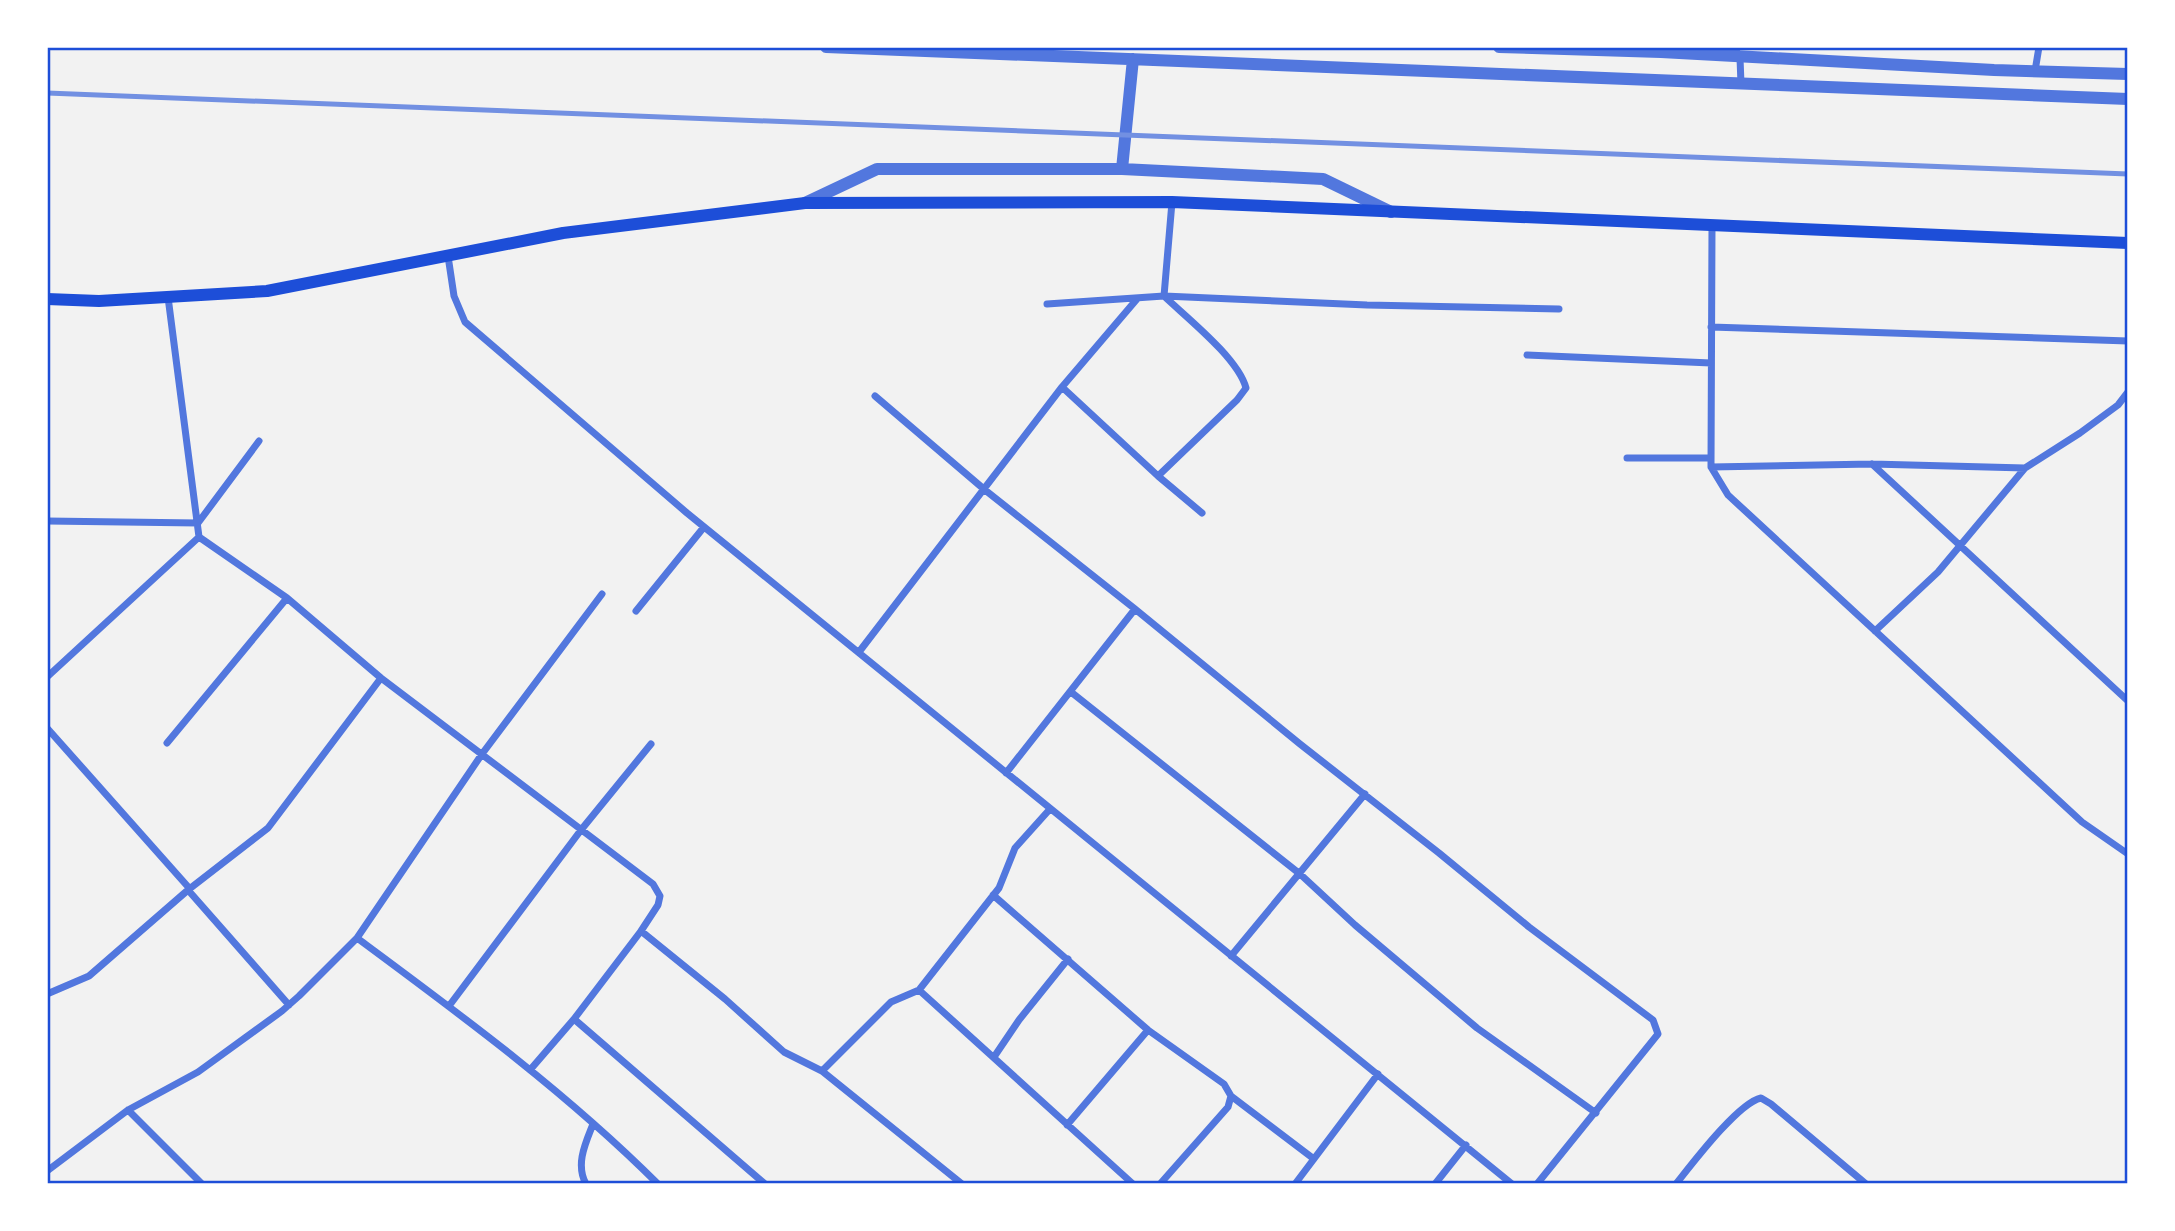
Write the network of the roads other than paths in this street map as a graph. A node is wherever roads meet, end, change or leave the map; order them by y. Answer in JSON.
{"nodes":[{"id":1,"x":826,"y":47,"type":"edge"},
{"id":2,"x":1499,"y":47,"type":"edge"},
{"id":3,"x":2039,"y":47,"type":"edge"},
{"id":4,"x":1737,"y":52,"type":"edge"},
{"id":5,"x":1133,"y":60,"type":"junction"},
{"id":6,"x":2035,"y":71,"type":"junction"},
{"id":7,"x":2128,"y":74,"type":"edge"},
{"id":8,"x":1741,"y":84,"type":"junction"},
{"id":9,"x":2128,"y":99,"type":"edge"},
{"id":10,"x":1122,"y":169,"type":"junction"},
{"id":11,"x":1172,"y":202,"type":"junction"},
{"id":12,"x":805,"y":203,"type":"junction"},
{"id":13,"x":1392,"y":212,"type":"junction"},
{"id":14,"x":1712,"y":226,"type":"junction"},
{"id":15,"x":2128,"y":243,"type":"edge"},
{"id":16,"x":448,"y":256,"type":"junction"},
{"id":17,"x":1164,"y":296,"type":"junction"},
{"id":18,"x":168,"y":297,"type":"junction"},
{"id":19,"x":47,"y":299,"type":"edge"},
{"id":20,"x":1137,"y":299,"type":"junction"},
{"id":21,"x":1047,"y":304,"type":"dead end"},
{"id":22,"x":1559,"y":309,"type":"dead end"},
{"id":23,"x":1711,"y":327,"type":"junction"},
{"id":24,"x":2128,"y":341,"type":"edge"},
{"id":25,"x":1527,"y":355,"type":"dead end"},
{"id":26,"x":1711,"y":363,"type":"junction"},
{"id":27,"x":1062,"y":387,"type":"junction"},
{"id":28,"x":2128,"y":392,"type":"edge"},
{"id":29,"x":875,"y":396,"type":"dead end"},
{"id":30,"x":260,"y":442,"type":"dead end"},
{"id":31,"x":1627,"y":458,"type":"dead end"},
{"id":32,"x":1711,"y":458,"type":"junction"},
{"id":33,"x":1872,"y":464,"type":"junction"},
{"id":34,"x":1711,"y":467,"type":"junction"},
{"id":35,"x":2025,"y":468,"type":"junction"},
{"id":36,"x":1158,"y":476,"type":"junction"},
{"id":37,"x":985,"y":490,"type":"junction"},
{"id":38,"x":1202,"y":513,"type":"dead end"},
{"id":39,"x":47,"y":521,"type":"edge"},
{"id":40,"x":198,"y":523,"type":"junction"},
{"id":41,"x":704,"y":527,"type":"junction"},
{"id":42,"x":199,"y":537,"type":"junction"},
{"id":43,"x":1960,"y":546,"type":"junction"},
{"id":44,"x":602,"y":594,"type":"dead end"},
{"id":45,"x":287,"y":598,"type":"junction"},
{"id":46,"x":1135,"y":608,"type":"junction"},
{"id":47,"x":635,"y":611,"type":"dead end"},
{"id":48,"x":1875,"y":631,"type":"junction"},
{"id":49,"x":859,"y":652,"type":"junction"},
{"id":50,"x":47,"y":677,"type":"edge"},
{"id":51,"x":381,"y":678,"type":"junction"},
{"id":52,"x":1071,"y":692,"type":"junction"},
{"id":53,"x":2128,"y":701,"type":"edge"},
{"id":54,"x":47,"y":728,"type":"edge"},
{"id":55,"x":167,"y":743,"type":"dead end"},
{"id":56,"x":651,"y":744,"type":"dead end"},
{"id":57,"x":482,"y":754,"type":"junction"},
{"id":58,"x":1006,"y":773,"type":"junction"},
{"id":59,"x":1365,"y":794,"type":"junction"},
{"id":60,"x":1050,"y":808,"type":"junction"},
{"id":61,"x":581,"y":830,"type":"junction"},
{"id":62,"x":2128,"y":854,"type":"edge"},
{"id":63,"x":1300,"y":874,"type":"junction"},
{"id":64,"x":189,"y":890,"type":"junction"},
{"id":65,"x":993,"y":895,"type":"junction"},
{"id":66,"x":641,"y":931,"type":"junction"},
{"id":67,"x":357,"y":938,"type":"junction"},
{"id":68,"x":1231,"y":956,"type":"junction"},
{"id":69,"x":1068,"y":959,"type":"junction"},
{"id":70,"x":919,"y":990,"type":"junction"},
{"id":71,"x":47,"y":994,"type":"edge"},
{"id":72,"x":289,"y":1005,"type":"junction"},
{"id":73,"x":449,"y":1006,"type":"junction"},
{"id":74,"x":574,"y":1019,"type":"junction"},
{"id":75,"x":1147,"y":1030,"type":"junction"},
{"id":76,"x":994,"y":1057,"type":"junction"},
{"id":77,"x":530,"y":1070,"type":"junction"},
{"id":78,"x":822,"y":1070,"type":"junction"},
{"id":79,"x":1378,"y":1074,"type":"junction"},
{"id":80,"x":1231,"y":1096,"type":"junction"},
{"id":81,"x":128,"y":1110,"type":"junction"},
{"id":82,"x":1596,"y":1113,"type":"junction"},
{"id":83,"x":593,"y":1124,"type":"junction"},
{"id":84,"x":1067,"y":1125,"type":"junction"},
{"id":85,"x":1466,"y":1145,"type":"junction"},
{"id":86,"x":1314,"y":1159,"type":"junction"},
{"id":87,"x":47,"y":1171,"type":"edge"},
{"id":88,"x":202,"y":1184,"type":"edge"},
{"id":89,"x":586,"y":1184,"type":"edge"},
{"id":90,"x":658,"y":1184,"type":"edge"},
{"id":91,"x":765,"y":1184,"type":"edge"},
{"id":92,"x":962,"y":1184,"type":"edge"},
{"id":93,"x":1133,"y":1184,"type":"edge"},
{"id":94,"x":1160,"y":1184,"type":"edge"},
{"id":95,"x":1295,"y":1184,"type":"edge"},
{"id":96,"x":1435,"y":1184,"type":"edge"},
{"id":97,"x":1512,"y":1184,"type":"edge"},
{"id":98,"x":1537,"y":1184,"type":"edge"},
{"id":99,"x":1676,"y":1184,"type":"edge"},
{"id":100,"x":1866,"y":1184,"type":"edge"}],
"edges":[{"from":1,"to":5,"type":"street"},
{"from":2,"to":4,"type":"street"},
{"from":3,"to":6,"type":"street"},
{"from":4,"to":6,"type":"street"},
{"from":4,"to":8,"type":"street"},
{"from":5,"to":8,"type":"street"},
{"from":5,"to":10,"type":"street"},
{"from":6,"to":7,"type":"street"},
{"from":8,"to":9,"type":"street"},
{"from":10,"to":12,"type":"street"},
{"from":10,"to":13,"type":"street"},
{"from":11,"to":12,"type":"main road"},
{"from":11,"to":13,"type":"main road"},
{"from":11,"to":17,"type":"street"},
{"from":12,"to":16,"type":"main road"},
{"from":13,"to":14,"type":"main road"},
{"from":14,"to":15,"type":"main road"},
{"from":14,"to":23,"type":"street"},
{"from":16,"to":18,"type":"main road"},
{"from":16,"to":41,"type":"street"},
{"from":17,"to":20,"type":"street"},
{"from":17,"to":22,"type":"street"},
{"from":17,"to":36,"type":"street"},
{"from":18,"to":19,"type":"main road"},
{"from":18,"to":40,"type":"street"},
{"from":20,"to":21,"type":"street"},
{"from":20,"to":27,"type":"street"},
{"from":23,"to":24,"type":"street"},
{"from":23,"to":26,"type":"street"},
{"from":25,"to":26,"type":"street"},
{"from":26,"to":32,"type":"street"},
{"from":27,"to":36,"type":"street"},
{"from":27,"to":37,"type":"street"},
{"from":28,"to":35,"type":"street"},
{"from":29,"to":37,"type":"street"},
{"from":30,"to":40,"type":"street"},
{"from":31,"to":32,"type":"street"},
{"from":32,"to":34,"type":"street"},
{"from":33,"to":34,"type":"street"},
{"from":33,"to":35,"type":"street"},
{"from":33,"to":43,"type":"street"},
{"from":34,"to":48,"type":"street"},
{"from":35,"to":43,"type":"street"},
{"from":36,"to":38,"type":"street"},
{"from":37,"to":46,"type":"street"},
{"from":37,"to":49,"type":"street"},
{"from":39,"to":40,"type":"street"},
{"from":40,"to":42,"type":"street"},
{"from":41,"to":47,"type":"street"},
{"from":41,"to":49,"type":"street"},
{"from":42,"to":45,"type":"street"},
{"from":42,"to":50,"type":"street"},
{"from":43,"to":48,"type":"street"},
{"from":43,"to":53,"type":"street"},
{"from":44,"to":57,"type":"street"},
{"from":45,"to":51,"type":"street"},
{"from":45,"to":55,"type":"street"},
{"from":46,"to":52,"type":"street"},
{"from":46,"to":59,"type":"street"},
{"from":48,"to":62,"type":"street"},
{"from":49,"to":58,"type":"street"},
{"from":51,"to":57,"type":"street"},
{"from":51,"to":64,"type":"street"},
{"from":52,"to":58,"type":"street"},
{"from":52,"to":63,"type":"street"},
{"from":54,"to":64,"type":"street"},
{"from":56,"to":61,"type":"street"},
{"from":57,"to":61,"type":"street"},
{"from":57,"to":67,"type":"street"},
{"from":58,"to":60,"type":"street"},
{"from":59,"to":63,"type":"street"},
{"from":59,"to":82,"type":"street"},
{"from":60,"to":65,"type":"street"},
{"from":60,"to":68,"type":"street"},
{"from":61,"to":66,"type":"street"},
{"from":61,"to":73,"type":"street"},
{"from":63,"to":68,"type":"street"},
{"from":63,"to":82,"type":"street"},
{"from":64,"to":71,"type":"street"},
{"from":64,"to":72,"type":"street"},
{"from":65,"to":69,"type":"street"},
{"from":65,"to":70,"type":"street"},
{"from":66,"to":74,"type":"street"},
{"from":66,"to":78,"type":"street"},
{"from":67,"to":72,"type":"street"},
{"from":67,"to":73,"type":"street"},
{"from":68,"to":79,"type":"street"},
{"from":69,"to":75,"type":"street"},
{"from":69,"to":76,"type":"street"},
{"from":70,"to":76,"type":"street"},
{"from":70,"to":78,"type":"street"},
{"from":72,"to":81,"type":"street"},
{"from":73,"to":77,"type":"street"},
{"from":74,"to":77,"type":"street"},
{"from":74,"to":91,"type":"street"},
{"from":75,"to":80,"type":"street"},
{"from":75,"to":84,"type":"street"},
{"from":76,"to":84,"type":"street"},
{"from":77,"to":83,"type":"street"},
{"from":78,"to":92,"type":"street"},
{"from":79,"to":85,"type":"street"},
{"from":79,"to":86,"type":"street"},
{"from":80,"to":86,"type":"street"},
{"from":80,"to":94,"type":"street"},
{"from":81,"to":87,"type":"street"},
{"from":81,"to":88,"type":"street"},
{"from":82,"to":98,"type":"street"},
{"from":83,"to":89,"type":"street"},
{"from":83,"to":90,"type":"street"},
{"from":84,"to":93,"type":"street"},
{"from":85,"to":96,"type":"street"},
{"from":85,"to":97,"type":"street"},
{"from":86,"to":95,"type":"street"},
{"from":99,"to":100,"type":"street"}]}
